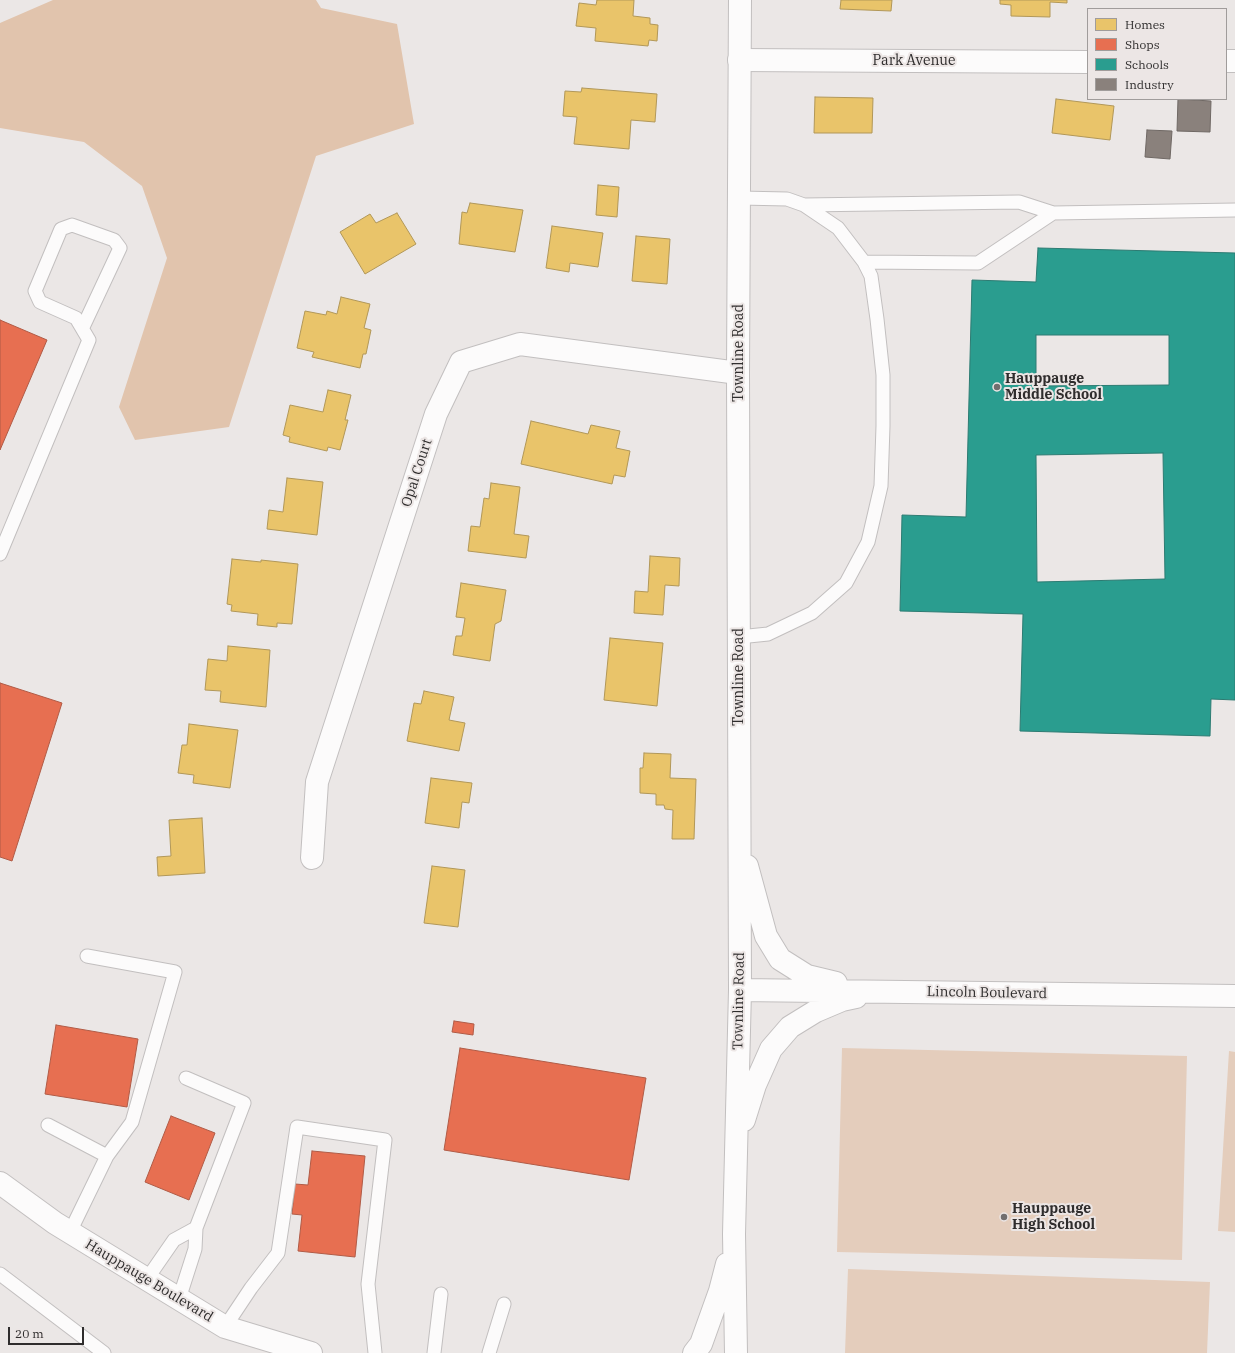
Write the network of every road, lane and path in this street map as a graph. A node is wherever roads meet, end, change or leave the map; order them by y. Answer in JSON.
{"nodes":[{"id":1,"x":740,"y":0,"type":"edge"},
{"id":2,"x":739,"y":60,"type":"junction"},
{"id":3,"x":1087,"y":62,"type":"edge"},
{"id":4,"x":740,"y":198,"type":"junction"},
{"id":5,"x":804,"y":205,"type":"junction"},
{"id":6,"x":1235,"y":210,"type":"edge"},
{"id":7,"x":1053,"y":213,"type":"junction"},
{"id":8,"x":864,"y":262,"type":"junction"},
{"id":9,"x":83,"y":327,"type":"junction"},
{"id":10,"x":738,"y":373,"type":"junction"},
{"id":11,"x":0,"y":554,"type":"edge"},
{"id":12,"x":739,"y":637,"type":"junction"},
{"id":13,"x":739,"y":839,"type":"junction"},
{"id":14,"x":312,"y":858,"type":"dead end"},
{"id":15,"x":87,"y":956,"type":"dead end"},
{"id":16,"x":740,"y":990,"type":"junction"},
{"id":17,"x":888,"y":991,"type":"junction"},
{"id":18,"x":1235,"y":996,"type":"edge"},
{"id":19,"x":186,"y":1078,"type":"dead end"},
{"id":20,"x":48,"y":1125,"type":"dead end"},
{"id":21,"x":736,"y":1147,"type":"junction"},
{"id":22,"x":107,"y":1156,"type":"junction"},
{"id":23,"x":0,"y":1183,"type":"edge"},
{"id":24,"x":196,"y":1228,"type":"junction"},
{"id":25,"x":70,"y":1232,"type":"junction"},
{"id":26,"x":734,"y":1234,"type":"junction"},
{"id":27,"x":0,"y":1274,"type":"edge"},
{"id":28,"x":147,"y":1279,"type":"junction"},
{"id":29,"x":441,"y":1294,"type":"dead end"},
{"id":30,"x":179,"y":1299,"type":"junction"},
{"id":31,"x":504,"y":1304,"type":"dead end"},
{"id":32,"x":225,"y":1327,"type":"junction"},
{"id":33,"x":287,"y":1350,"type":"edge"},
{"id":34,"x":104,"y":1353,"type":"edge"},
{"id":35,"x":311,"y":1353,"type":"edge"},
{"id":36,"x":374,"y":1353,"type":"edge"},
{"id":37,"x":434,"y":1353,"type":"edge"},
{"id":38,"x":489,"y":1353,"type":"edge"},
{"id":39,"x":694,"y":1353,"type":"edge"},
{"id":40,"x":736,"y":1353,"type":"edge"}],
"edges":[{"from":1,"to":2,"type":"street","name":"Townline Road"},
{"from":2,"to":3,"type":"street","name":"Park Avenue"},
{"from":2,"to":4,"type":"street","name":"Townline Road"},
{"from":4,"to":5,"type":"lane"},
{"from":4,"to":10,"type":"street","name":"Townline Road"},
{"from":5,"to":7,"type":"lane"},
{"from":5,"to":8,"type":"lane"},
{"from":6,"to":7,"type":"lane"},
{"from":7,"to":8,"type":"lane"},
{"from":8,"to":12,"type":"lane"},
{"from":9,"to":9,"type":"lane"},
{"from":9,"to":11,"type":"lane"},
{"from":10,"to":12,"type":"street","name":"Townline Road"},
{"from":10,"to":14,"type":"street","name":"Opal Court"},
{"from":12,"to":13,"type":"street","name":"Townline Road"},
{"from":13,"to":16,"type":"street","name":"Townline Road"},
{"from":13,"to":17,"type":"street"},
{"from":15,"to":22,"type":"lane"},
{"from":16,"to":17,"type":"street","name":"Lincoln Boulevard"},
{"from":16,"to":21,"type":"street","name":"Townline Road"},
{"from":17,"to":18,"type":"street","name":"Lincoln Boulevard"},
{"from":17,"to":21,"type":"street"},
{"from":19,"to":24,"type":"lane"},
{"from":20,"to":22,"type":"lane"},
{"from":21,"to":26,"type":"street","name":"Townline Road"},
{"from":22,"to":25,"type":"lane"},
{"from":23,"to":25,"type":"street","name":"Hauppauge Boulevard"},
{"from":24,"to":28,"type":"lane"},
{"from":24,"to":30,"type":"lane"},
{"from":25,"to":28,"type":"street","name":"Hauppauge Boulevard"},
{"from":26,"to":39,"type":"street"},
{"from":26,"to":40,"type":"street","name":"Townline Road"},
{"from":27,"to":34,"type":"lane"},
{"from":28,"to":30,"type":"street","name":"Hauppauge Boulevard"},
{"from":29,"to":37,"type":"lane"},
{"from":30,"to":32,"type":"street","name":"Hauppauge Boulevard"},
{"from":31,"to":38,"type":"lane"},
{"from":32,"to":33,"type":"street","name":"Hauppauge Boulevard"},
{"from":32,"to":36,"type":"lane"},
{"from":33,"to":35,"type":"street","name":"Hauppauge Boulevard"}]}
